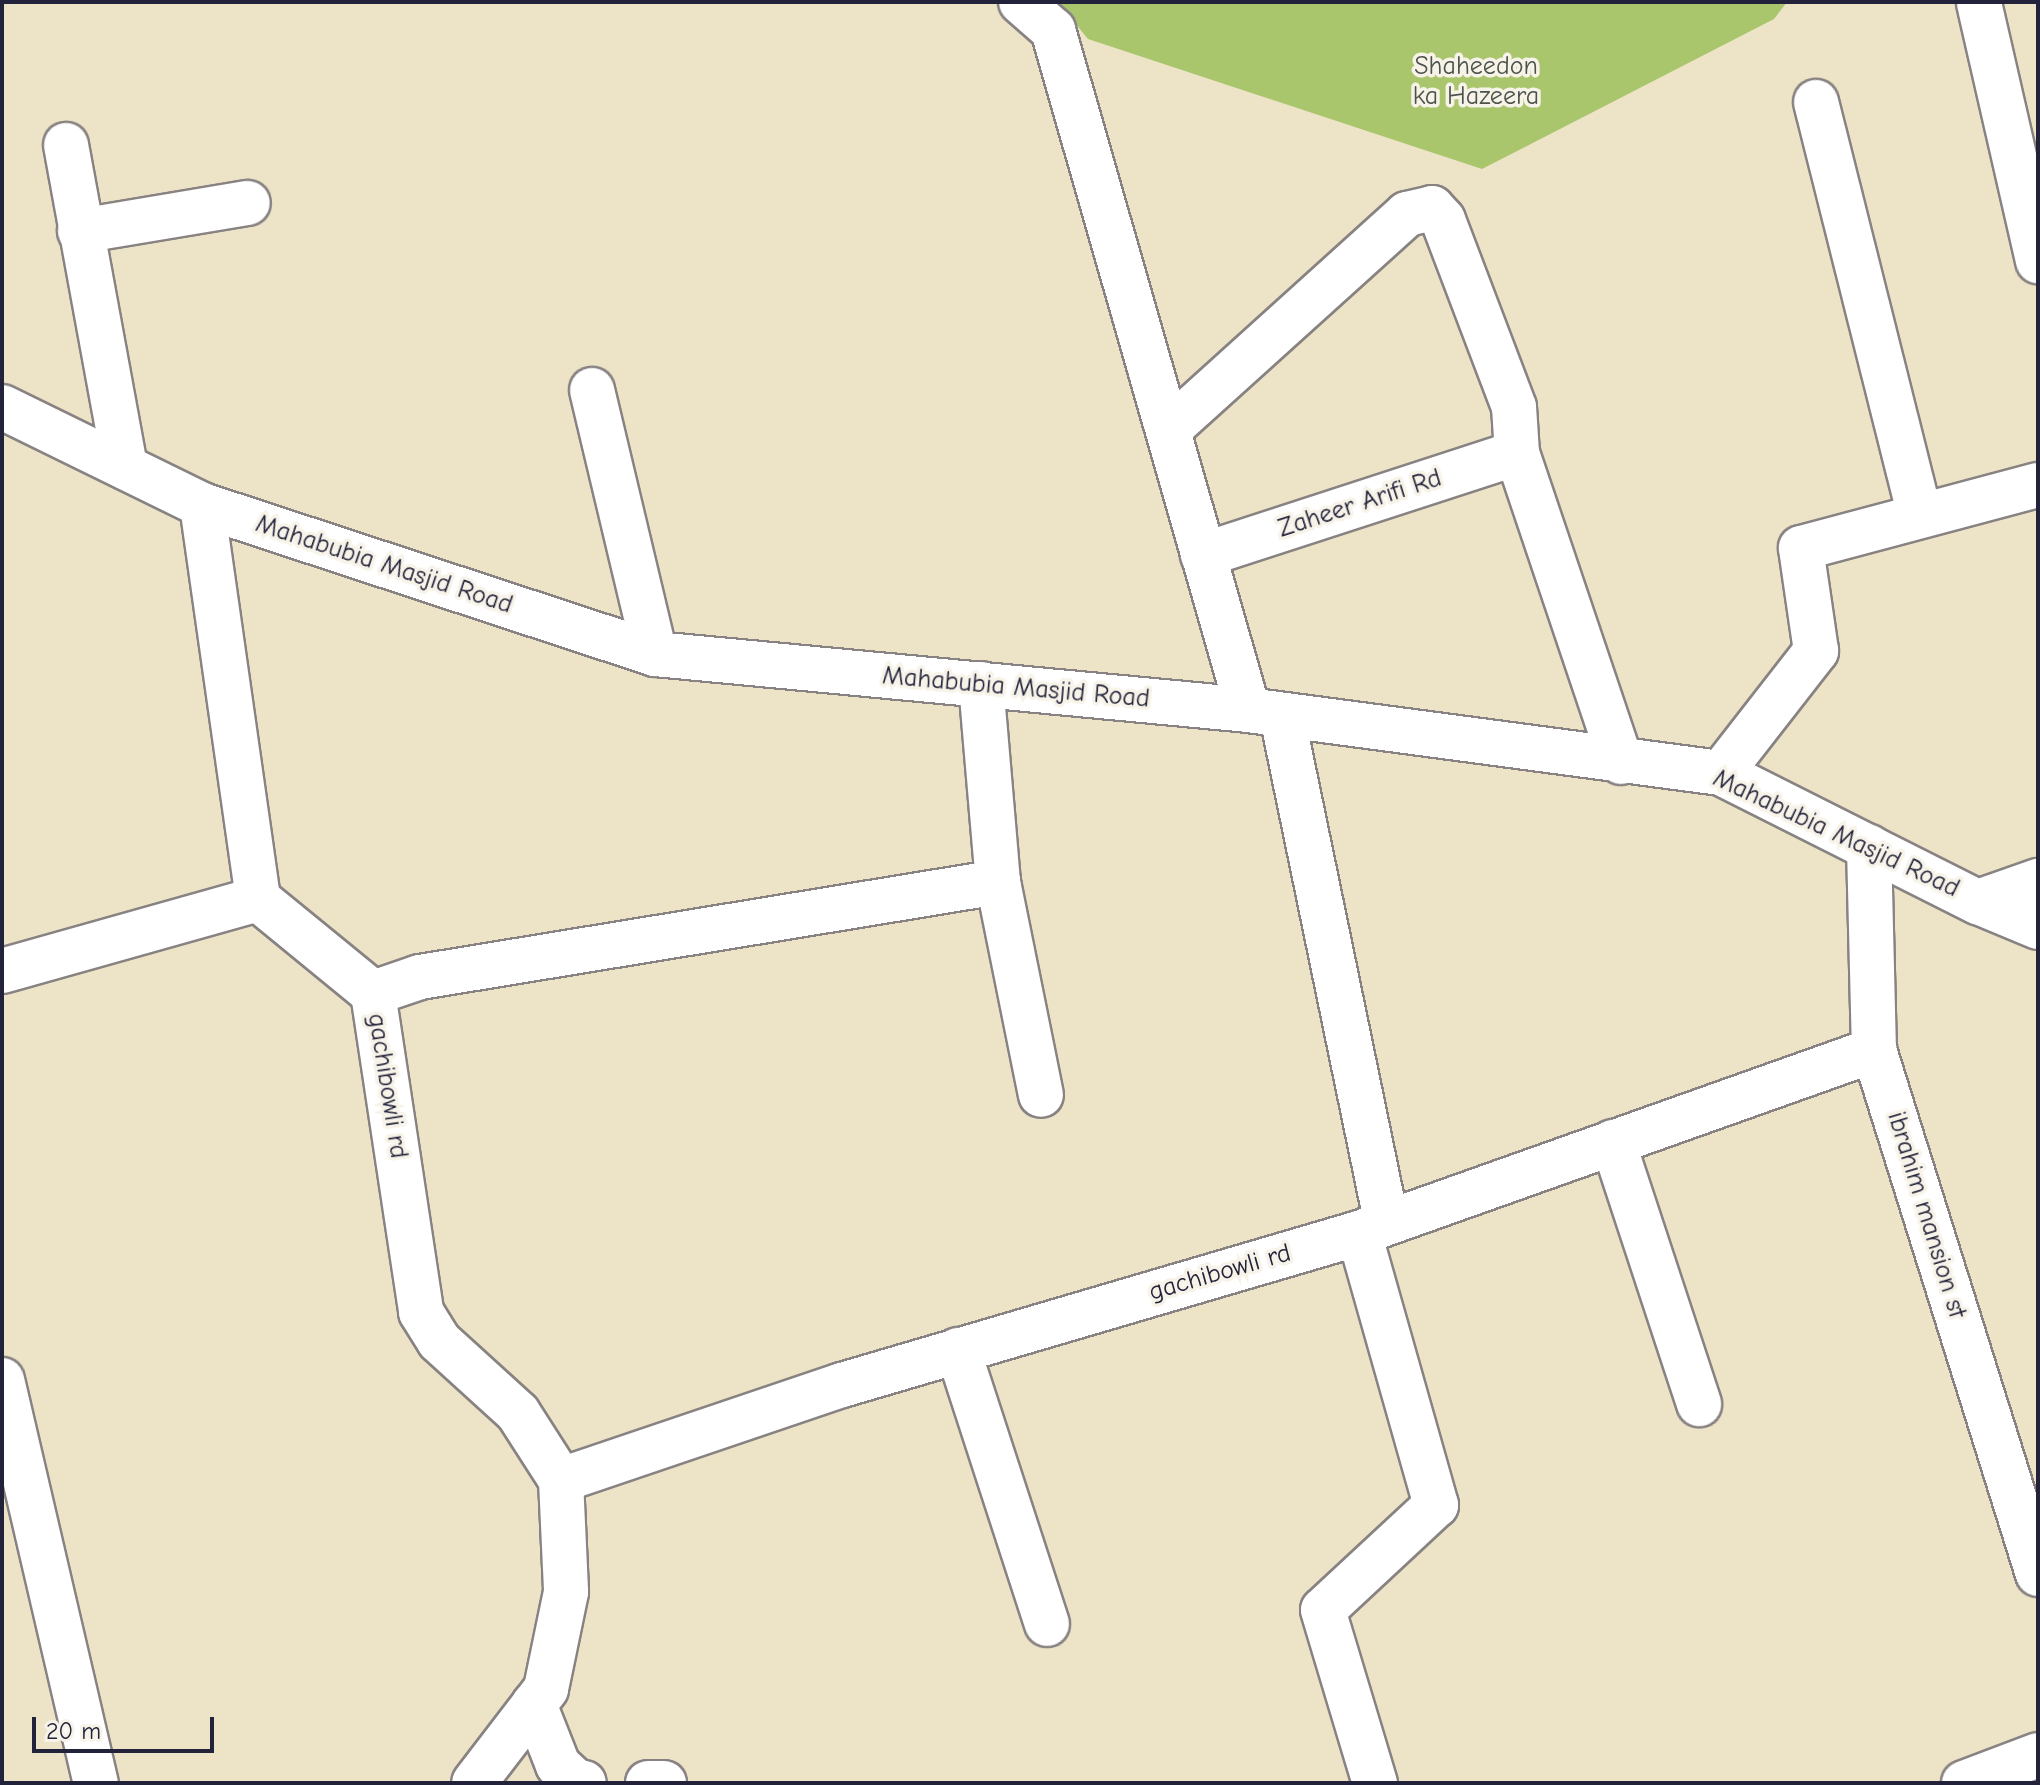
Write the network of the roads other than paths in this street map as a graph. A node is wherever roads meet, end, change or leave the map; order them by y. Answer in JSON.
{"nodes":[{"id":1,"x":1021,"y":2,"type":"edge"},
{"id":2,"x":1979,"y":3,"type":"edge"},
{"id":3,"x":1816,"y":102,"type":"dead end"},
{"id":4,"x":66,"y":145,"type":"dead end"},
{"id":5,"x":248,"y":203,"type":"dead end"},
{"id":6,"x":80,"y":231,"type":"junction"},
{"id":7,"x":2038,"y":261,"type":"edge"},
{"id":8,"x":592,"y":390,"type":"dead end"},
{"id":9,"x":2,"y":407,"type":"edge"},
{"id":10,"x":1168,"y":430,"type":"junction"},
{"id":11,"x":1517,"y":453,"type":"junction"},
{"id":12,"x":125,"y":467,"type":"junction"},
{"id":13,"x":2038,"y":485,"type":"edge"},
{"id":14,"x":202,"y":505,"type":"junction"},
{"id":15,"x":1920,"y":515,"type":"junction"},
{"id":16,"x":1203,"y":555,"type":"junction"},
{"id":17,"x":655,"y":654,"type":"junction"},
{"id":18,"x":981,"y":684,"type":"junction"},
{"id":19,"x":1265,"y":713,"type":"junction"},
{"id":20,"x":1621,"y":762,"type":"junction"},
{"id":21,"x":1721,"y":773,"type":"junction"},
{"id":22,"x":1869,"y":847,"type":"junction"},
{"id":23,"x":2038,"y":881,"type":"edge"},
{"id":24,"x":998,"y":882,"type":"junction"},
{"id":25,"x":258,"y":899,"type":"junction"},
{"id":26,"x":1978,"y":902,"type":"junction"},
{"id":27,"x":2038,"y":927,"type":"edge"},
{"id":28,"x":2,"y":971,"type":"edge"},
{"id":29,"x":373,"y":993,"type":"junction"},
{"id":30,"x":1874,"y":1050,"type":"junction"},
{"id":31,"x":1041,"y":1095,"type":"dead end"},
{"id":32,"x":1613,"y":1142,"type":"junction"},
{"id":33,"x":1372,"y":1227,"type":"junction"},
{"id":34,"x":958,"y":1350,"type":"junction"},
{"id":35,"x":2,"y":1380,"type":"edge"},
{"id":36,"x":1699,"y":1404,"type":"dead end"},
{"id":37,"x":561,"y":1480,"type":"junction"},
{"id":38,"x":2038,"y":1574,"type":"edge"},
{"id":39,"x":1047,"y":1624,"type":"dead end"},
{"id":40,"x":534,"y":1704,"type":"junction"},
{"id":41,"x":2038,"y":1755,"type":"edge"},
{"id":42,"x":96,"y":1783,"type":"edge"},
{"id":43,"x":474,"y":1783,"type":"edge"},
{"id":44,"x":584,"y":1783,"type":"edge"},
{"id":45,"x":648,"y":1783,"type":"edge"},
{"id":46,"x":664,"y":1783,"type":"edge"},
{"id":47,"x":1375,"y":1783,"type":"edge"},
{"id":48,"x":1964,"y":1783,"type":"edge"}],
"edges":[{"from":1,"to":10,"type":"street"},
{"from":2,"to":7,"type":"street"},
{"from":3,"to":15,"type":"street"},
{"from":4,"to":6,"type":"street"},
{"from":5,"to":6,"type":"street"},
{"from":6,"to":12,"type":"street"},
{"from":8,"to":17,"type":"street"},
{"from":9,"to":12,"type":"street","name":"Mahabubia Masjid Road"},
{"from":10,"to":11,"type":"street"},
{"from":10,"to":16,"type":"street"},
{"from":11,"to":16,"type":"street","name":"Zaheer Arifi Rd"},
{"from":11,"to":20,"type":"street"},
{"from":12,"to":14,"type":"street","name":"Mahabubia Masjid Road"},
{"from":13,"to":15,"type":"street"},
{"from":14,"to":17,"type":"street","name":"Mahabubia Masjid Road"},
{"from":14,"to":25,"type":"street"},
{"from":15,"to":21,"type":"street"},
{"from":16,"to":19,"type":"street"},
{"from":17,"to":18,"type":"street","name":"Mahabubia Masjid Road"},
{"from":18,"to":19,"type":"street","name":"Mahabubia Masjid Road"},
{"from":18,"to":24,"type":"street"},
{"from":19,"to":20,"type":"street","name":"Mahabubia Masjid Road"},
{"from":19,"to":33,"type":"street"},
{"from":20,"to":21,"type":"street","name":"Mahabubia Masjid Road"},
{"from":21,"to":22,"type":"street","name":"Mahabubia Masjid Road"},
{"from":22,"to":26,"type":"street","name":"Mahabubia Masjid Road"},
{"from":22,"to":30,"type":"street","name":"ibrahim mansion st"},
{"from":23,"to":26,"type":"street"},
{"from":24,"to":29,"type":"street"},
{"from":24,"to":31,"type":"street"},
{"from":25,"to":28,"type":"street"},
{"from":25,"to":29,"type":"street","name":"gachibowli rd"},
{"from":26,"to":27,"type":"street","name":"Mahabubia Masjid Road"},
{"from":29,"to":37,"type":"street","name":"gachibowli rd"},
{"from":30,"to":32,"type":"street","name":"gachibowli rd"},
{"from":30,"to":38,"type":"street","name":"ibrahim mansion st"},
{"from":32,"to":33,"type":"street","name":"gachibowli rd"},
{"from":32,"to":36,"type":"street"},
{"from":33,"to":34,"type":"street","name":"gachibowli rd"},
{"from":33,"to":47,"type":"street"},
{"from":34,"to":37,"type":"street","name":"gachibowli rd"},
{"from":34,"to":39,"type":"street"},
{"from":35,"to":42,"type":"street"},
{"from":37,"to":40,"type":"street"},
{"from":40,"to":43,"type":"street"},
{"from":40,"to":44,"type":"street"},
{"from":41,"to":48,"type":"street"},
{"from":45,"to":46,"type":"street"}]}
